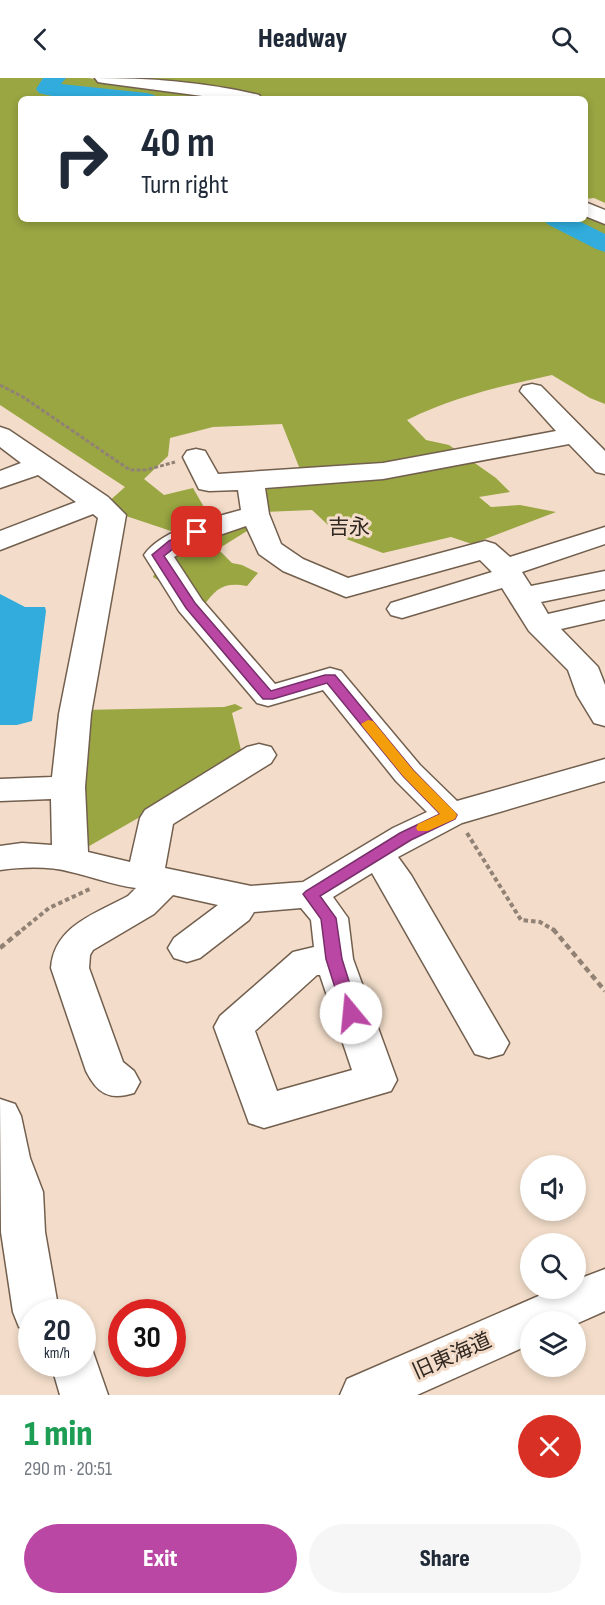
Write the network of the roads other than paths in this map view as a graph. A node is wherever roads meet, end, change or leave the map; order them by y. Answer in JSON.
{"nodes":[{"id":1,"x":115,"y":79,"type":"edge"},
{"id":2,"x":241,"y":96,"type":"edge"},
{"id":3,"x":588,"y":210,"type":"edge"},
{"id":4,"x":605,"y":218,"type":"edge"},
{"id":5,"x":532,"y":391,"type":"dead end"},
{"id":6,"x":0,"y":435,"type":"edge"},
{"id":7,"x":574,"y":435,"type":"junction"},
{"id":8,"x":196,"y":457,"type":"road end"},
{"id":9,"x":42,"y":464,"type":"junction"},
{"id":10,"x":605,"y":466,"type":"edge"},
{"id":11,"x":0,"y":480,"type":"edge"},
{"id":12,"x":251,"y":481,"type":"junction"},
{"id":13,"x":98,"y":503,"type":"junction"},
{"id":14,"x":255,"y":514,"type":"junction"},
{"id":15,"x":605,"y":535,"type":"edge"},
{"id":16,"x":0,"y":541,"type":"edge"},
{"id":17,"x":513,"y":580,"type":"junction"},
{"id":18,"x":605,"y":580,"type":"edge"},
{"id":19,"x":346,"y":588,"type":"junction"},
{"id":20,"x":605,"y":610,"type":"edge"},
{"id":21,"x":540,"y":625,"type":"junction"},
{"id":22,"x":605,"y":716,"type":"edge"},
{"id":23,"x":259,"y":755,"type":"dead end"},
{"id":24,"x":605,"y":770,"type":"edge"},
{"id":25,"x":68,"y":787,"type":"junction"},
{"id":26,"x":0,"y":790,"type":"edge"},
{"id":27,"x":450,"y":815,"type":"junction"},
{"id":28,"x":377,"y":854,"type":"junction"},
{"id":29,"x":0,"y":858,"type":"edge"},
{"id":30,"x":70,"y":859,"type":"junction"},
{"id":31,"x":141,"y":877,"type":"junction"},
{"id":32,"x":311,"y":894,"type":"junction"},
{"id":33,"x":244,"y":898,"type":"junction"},
{"id":34,"x":187,"y":948,"type":"dead end"},
{"id":35,"x":334,"y":959,"type":"dead end"},
{"id":36,"x":489,"y":1043,"type":"dead end"},
{"id":37,"x":119,"y":1083,"type":"dead end"},
{"id":38,"x":0,"y":1116,"type":"edge"},
{"id":39,"x":605,"y":1289,"type":"edge"},
{"id":40,"x":34,"y":1299,"type":"edge"},
{"id":41,"x":79,"y":1377,"type":"edge"},
{"id":42,"x":84,"y":1395,"type":"edge"},
{"id":43,"x":364,"y":1395,"type":"edge"}],
"edges":[{"from":1,"to":2,"type":"street"},
{"from":3,"to":4,"type":"street"},
{"from":5,"to":7,"type":"street"},
{"from":6,"to":9,"type":"street"},
{"from":7,"to":10,"type":"street"},
{"from":7,"to":12,"type":"street"},
{"from":8,"to":12,"type":"street"},
{"from":9,"to":11,"type":"street"},
{"from":9,"to":13,"type":"street"},
{"from":12,"to":14,"type":"street"},
{"from":13,"to":16,"type":"street"},
{"from":13,"to":25,"type":"street"},
{"from":14,"to":19,"type":"street"},
{"from":14,"to":27,"type":"street"},
{"from":15,"to":17,"type":"street"},
{"from":17,"to":18,"type":"street"},
{"from":17,"to":19,"type":"street"},
{"from":17,"to":19,"type":"street"},
{"from":17,"to":21,"type":"street"},
{"from":20,"to":21,"type":"street"},
{"from":21,"to":22,"type":"street"},
{"from":23,"to":31,"type":"street"},
{"from":24,"to":27,"type":"street"},
{"from":25,"to":26,"type":"street"},
{"from":25,"to":30,"type":"street"},
{"from":27,"to":28,"type":"street"},
{"from":28,"to":32,"type":"street"},
{"from":28,"to":36,"type":"street"},
{"from":29,"to":30,"type":"street"},
{"from":30,"to":31,"type":"street"},
{"from":31,"to":33,"type":"street"},
{"from":31,"to":37,"type":"street"},
{"from":32,"to":33,"type":"street"},
{"from":32,"to":35,"type":"street"},
{"from":33,"to":34,"type":"street"},
{"from":38,"to":40,"type":"street"},
{"from":39,"to":43,"type":"street","name":"旧東海道"},
{"from":41,"to":42,"type":"street"}]}
